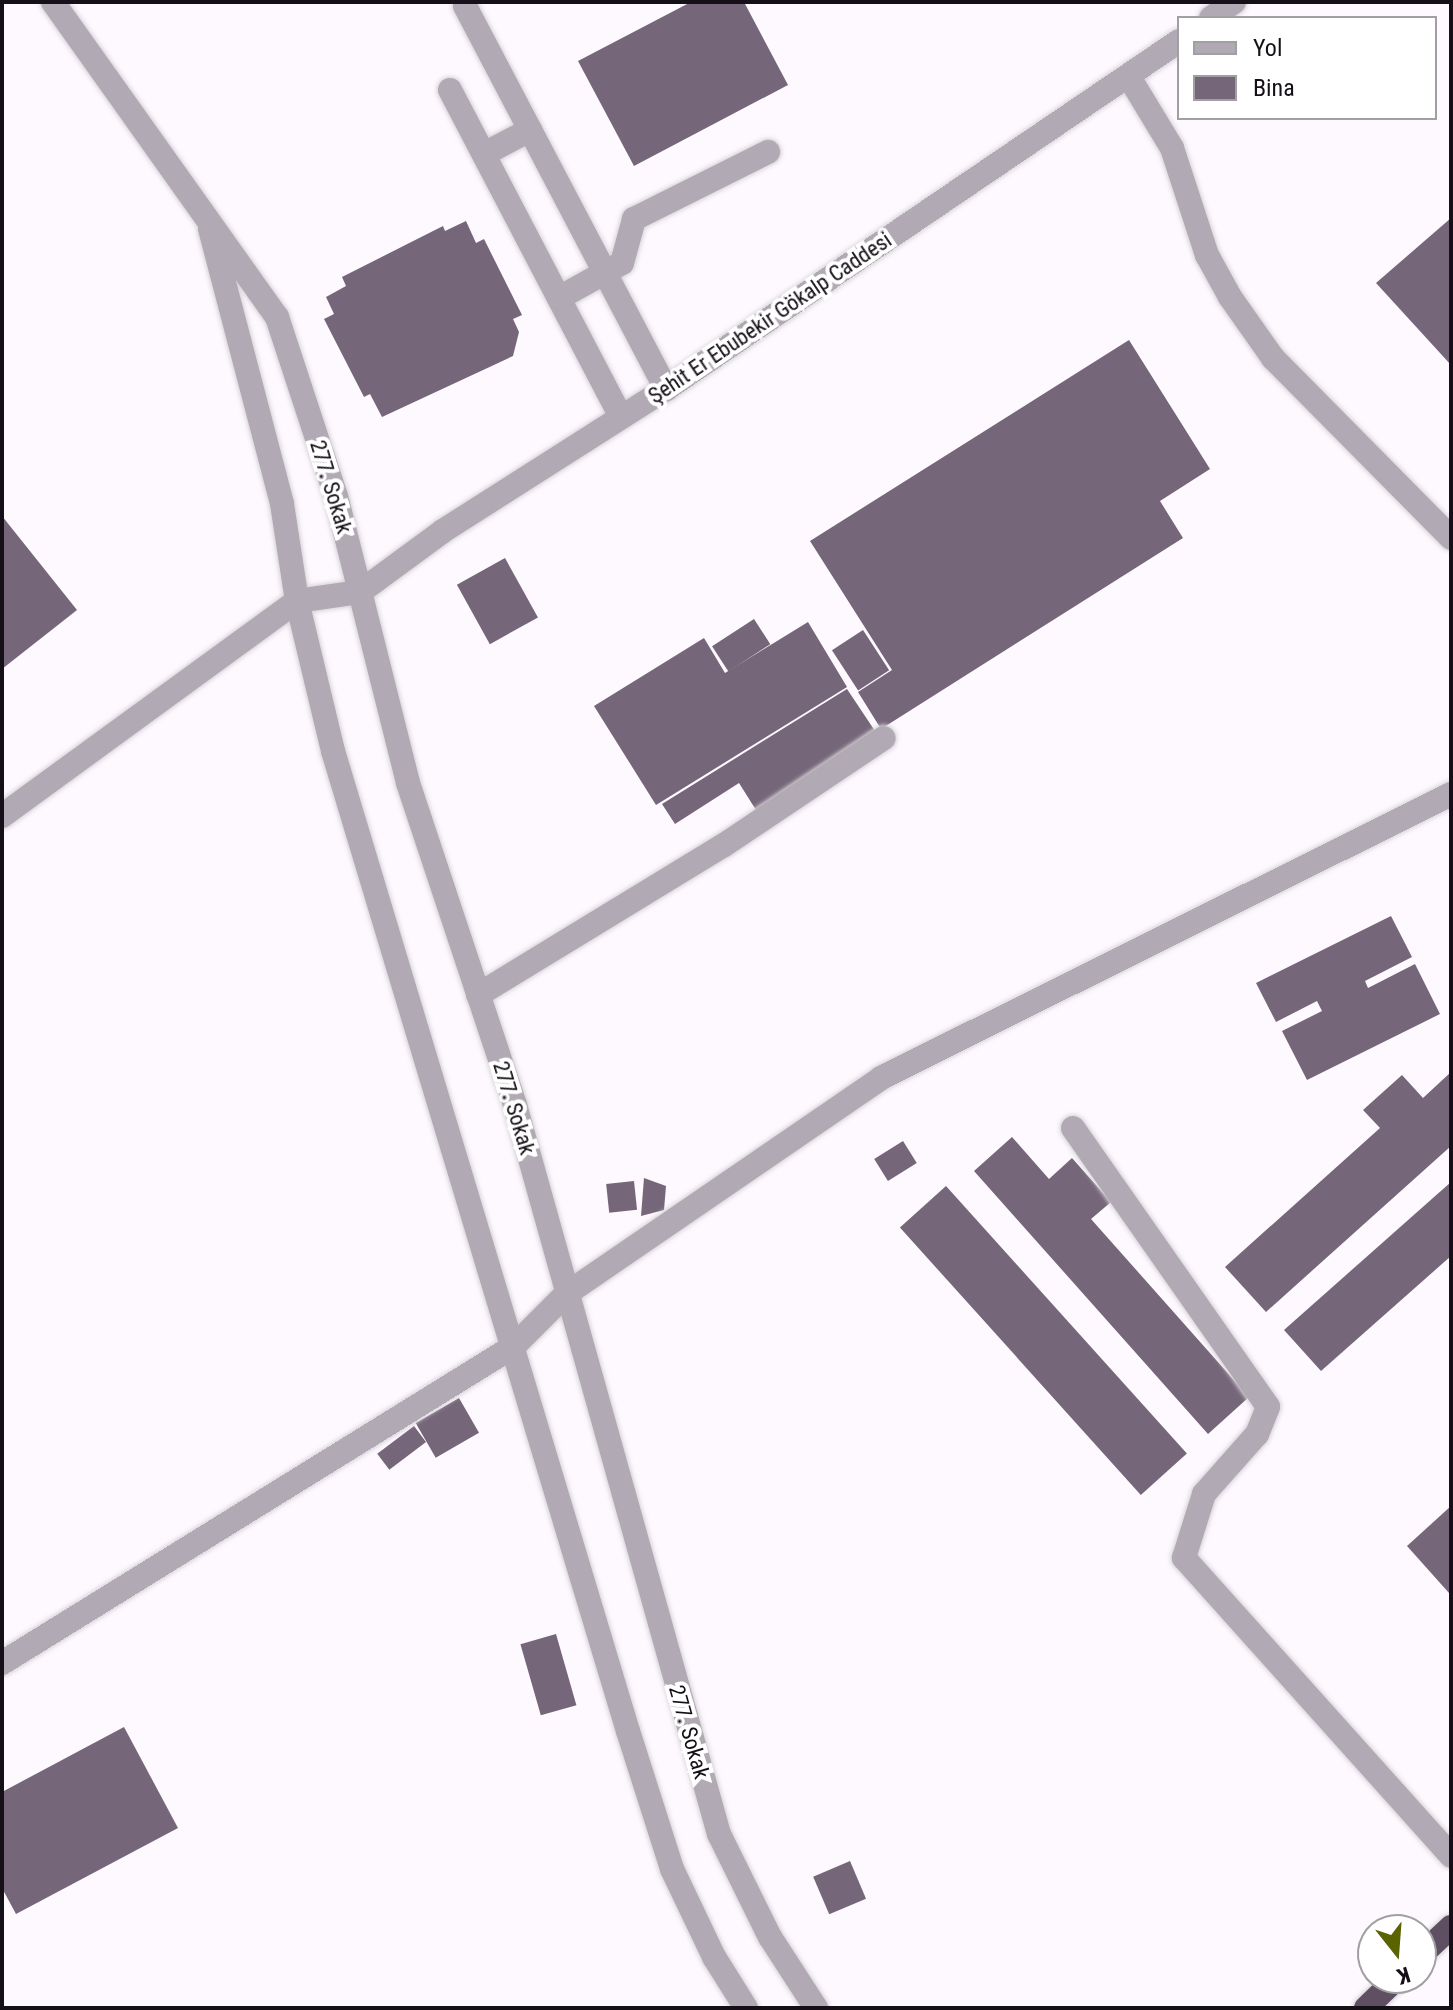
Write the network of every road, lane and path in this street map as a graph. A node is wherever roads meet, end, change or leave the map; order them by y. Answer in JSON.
{"nodes":[{"id":1,"x":53,"y":2,"type":"edge"},
{"id":2,"x":1234,"y":2,"type":"edge"},
{"id":3,"x":465,"y":6,"type":"dead end"},
{"id":4,"x":1214,"y":16,"type":"edge"},
{"id":5,"x":1177,"y":42,"type":"edge"},
{"id":6,"x":1129,"y":77,"type":"junction"},
{"id":7,"x":450,"y":90,"type":"dead end"},
{"id":8,"x":530,"y":130,"type":"junction"},
{"id":9,"x":768,"y":152,"type":"dead end"},
{"id":10,"x":484,"y":154,"type":"junction"},
{"id":11,"x":205,"y":211,"type":"junction"},
{"id":12,"x":605,"y":273,"type":"junction"},
{"id":13,"x":559,"y":298,"type":"junction"},
{"id":14,"x":666,"y":389,"type":"junction"},
{"id":15,"x":621,"y":417,"type":"junction"},
{"id":16,"x":1451,"y":538,"type":"edge"},
{"id":17,"x":360,"y":592,"type":"junction"},
{"id":18,"x":297,"y":601,"type":"junction"},
{"id":19,"x":884,"y":738,"type":"dead end"},
{"id":20,"x":1451,"y":794,"type":"edge"},
{"id":21,"x":2,"y":816,"type":"edge"},
{"id":22,"x":478,"y":995,"type":"junction"},
{"id":23,"x":1073,"y":1128,"type":"dead end"},
{"id":24,"x":566,"y":1294,"type":"junction"},
{"id":25,"x":514,"y":1346,"type":"junction"},
{"id":26,"x":2,"y":1663,"type":"edge"},
{"id":27,"x":1451,"y":1856,"type":"edge"},
{"id":28,"x":1380,"y":1994,"type":"edge"},
{"id":29,"x":746,"y":2008,"type":"edge"},
{"id":30,"x":816,"y":2008,"type":"edge"},
{"id":31,"x":1366,"y":2008,"type":"edge"}],
"edges":[{"from":1,"to":11,"type":"street","name":"277. Sokak"},
{"from":2,"to":4,"type":"street"},
{"from":3,"to":8,"type":"street"},
{"from":5,"to":6,"type":"street","name":"Şehit Er Ebubekir Gökalp Caddesi"},
{"from":6,"to":14,"type":"street","name":"Şehit Er Ebubekir Gökalp Caddesi"},
{"from":6,"to":16,"type":"street"},
{"from":7,"to":10,"type":"street"},
{"from":8,"to":10,"type":"street"},
{"from":8,"to":12,"type":"street"},
{"from":9,"to":12,"type":"street"},
{"from":10,"to":13,"type":"street"},
{"from":11,"to":17,"type":"street","name":"277. Sokak"},
{"from":11,"to":18,"type":"street","name":"277. Sokak"},
{"from":12,"to":13,"type":"street"},
{"from":12,"to":14,"type":"street"},
{"from":13,"to":15,"type":"street"},
{"from":14,"to":15,"type":"street","name":"Şehit Er Ebubekir Gökalp Caddesi"},
{"from":15,"to":17,"type":"street","name":"Şehit Er Ebubekir Gökalp Caddesi"},
{"from":17,"to":18,"type":"street"},
{"from":17,"to":22,"type":"street","name":"277. Sokak"},
{"from":18,"to":21,"type":"street"},
{"from":18,"to":25,"type":"street","name":"277. Sokak"},
{"from":19,"to":22,"type":"street"},
{"from":20,"to":24,"type":"street"},
{"from":22,"to":24,"type":"street","name":"277. Sokak"},
{"from":23,"to":27,"type":"street"},
{"from":24,"to":25,"type":"street"},
{"from":24,"to":30,"type":"street","name":"277. Sokak"},
{"from":25,"to":26,"type":"street"},
{"from":25,"to":29,"type":"street","name":"277. Sokak"},
{"from":28,"to":31,"type":"highway"}]}
